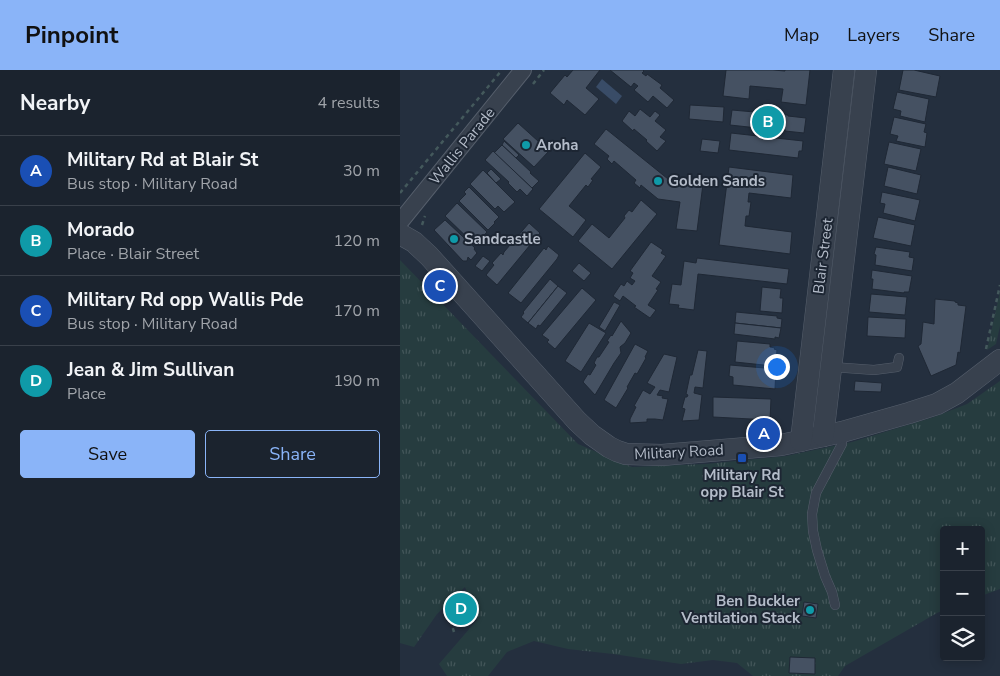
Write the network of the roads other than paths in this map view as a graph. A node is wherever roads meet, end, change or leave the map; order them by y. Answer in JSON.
{"nodes":[{"id":1,"x":523,"y":70,"type":"edge"},
{"id":2,"x":844,"y":70,"type":"edge"},
{"id":3,"x":866,"y":70,"type":"edge"},
{"id":4,"x":829,"y":201,"type":"junction"},
{"id":5,"x":850,"y":204,"type":"junction"},
{"id":6,"x":400,"y":222,"type":"edge"},
{"id":7,"x":400,"y":234,"type":"edge"},
{"id":8,"x":992,"y":356,"type":"edge"},
{"id":9,"x":899,"y":358,"type":"dead end"},
{"id":10,"x":820,"y":366,"type":"junction"},
{"id":11,"x":832,"y":434,"type":"junction"},
{"id":12,"x":801,"y":441,"type":"junction"},
{"id":13,"x":835,"y":605,"type":"dead end"}],
"edges":[{"from":1,"to":6,"type":"street","name":"Wallis Parade"},
{"from":2,"to":4,"type":"street","name":"Blair Street"},
{"from":3,"to":5,"type":"street","name":"Blair Street"},
{"from":4,"to":5,"type":"street"},
{"from":4,"to":10,"type":"street","name":"Blair Street"},
{"from":5,"to":10,"type":"street","name":"Blair Street"},
{"from":7,"to":12,"type":"street","name":"Military Road"},
{"from":8,"to":11,"type":"street","name":"Military Road"},
{"from":9,"to":10,"type":"lane"},
{"from":10,"to":11,"type":"street","name":"Blair Street"},
{"from":10,"to":12,"type":"street","name":"Blair Street"},
{"from":11,"to":12,"type":"street","name":"Military Road"},
{"from":11,"to":13,"type":"lane"}]}
